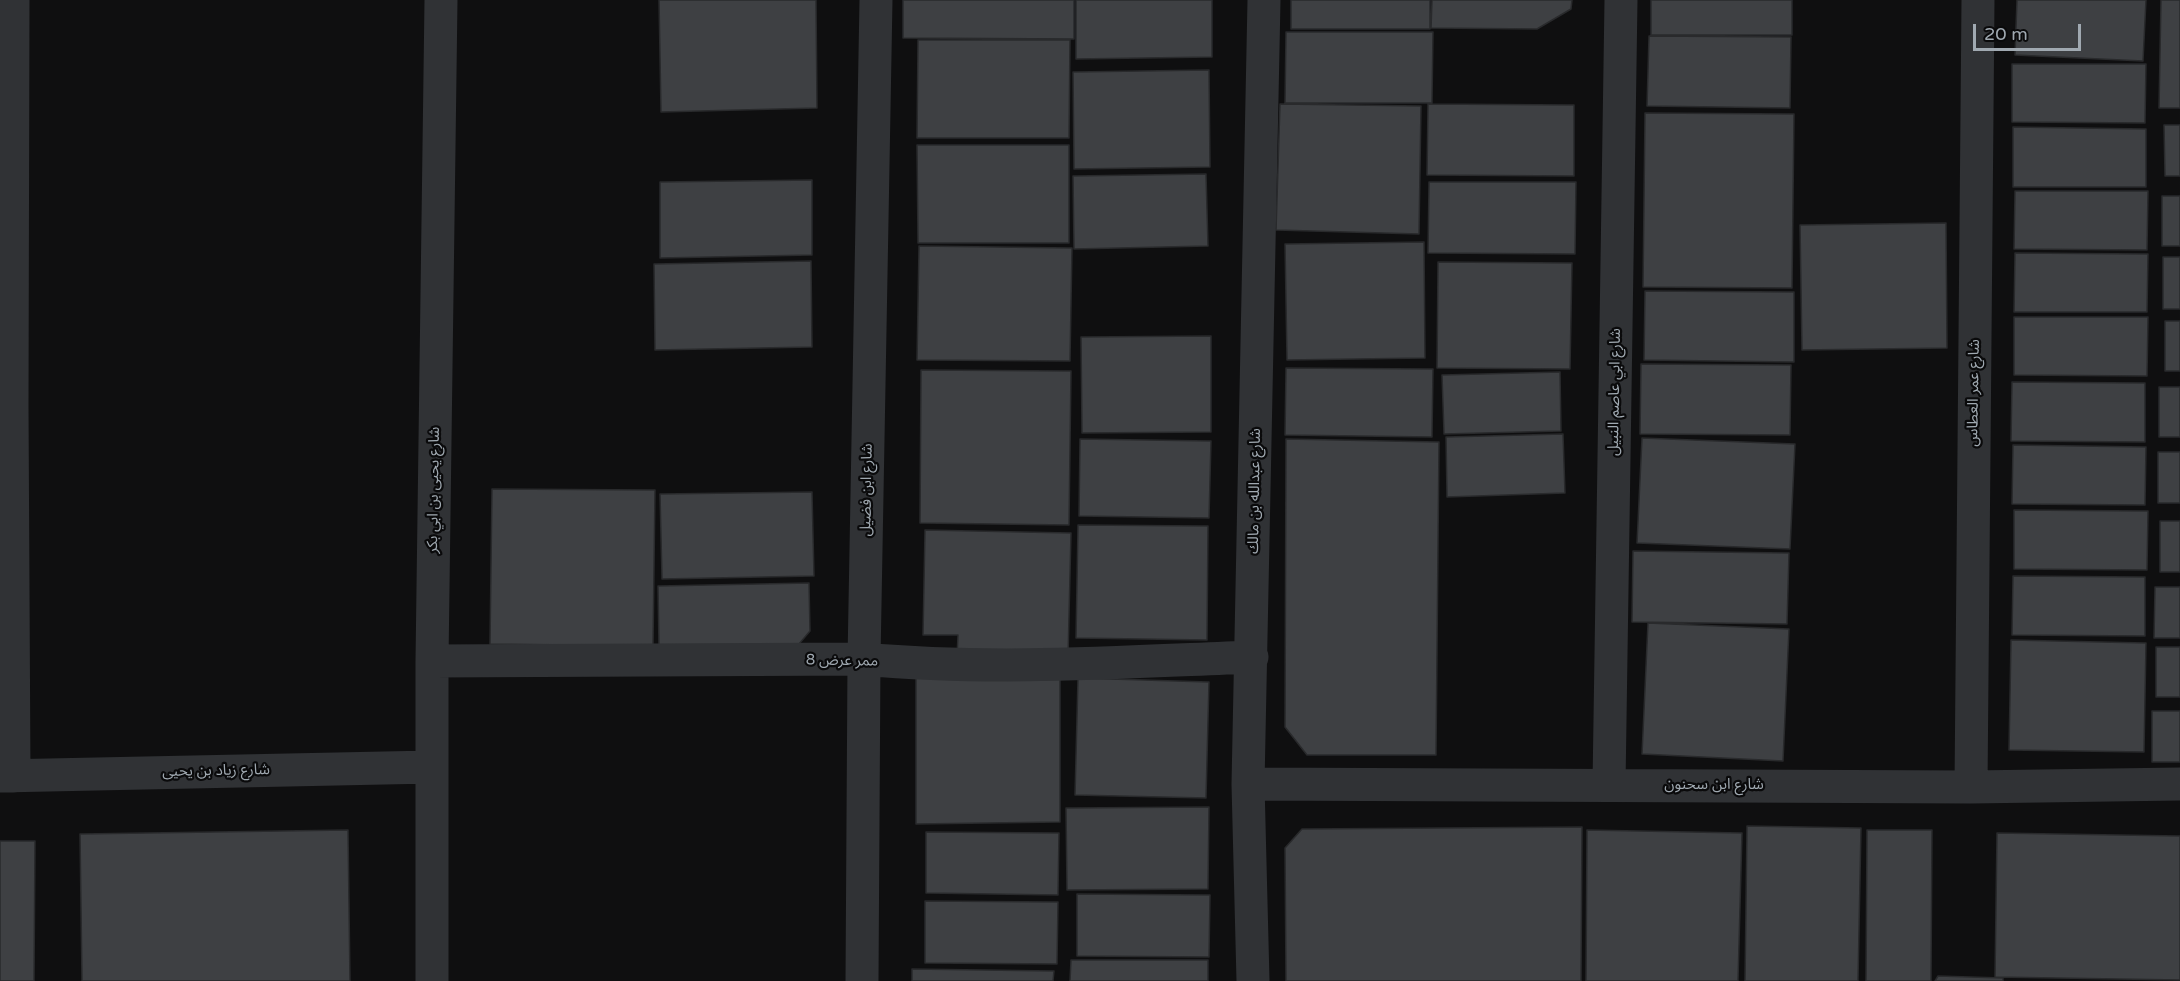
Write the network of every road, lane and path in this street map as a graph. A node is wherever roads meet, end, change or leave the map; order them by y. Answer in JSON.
{"nodes":[{"id":1,"x":13,"y":0,"type":"edge"},
{"id":2,"x":441,"y":0,"type":"edge"},
{"id":3,"x":876,"y":0,"type":"edge"},
{"id":4,"x":1264,"y":0,"type":"edge"},
{"id":5,"x":1620,"y":0,"type":"edge"},
{"id":6,"x":1978,"y":0,"type":"edge"},
{"id":7,"x":6,"y":406,"type":"edge"},
{"id":8,"x":1252,"y":657,"type":"junction"},
{"id":9,"x":864,"y":659,"type":"junction"},
{"id":10,"x":432,"y":661,"type":"junction"},
{"id":11,"x":432,"y":767,"type":"junction"},
{"id":12,"x":7,"y":776,"type":"edge"},
{"id":13,"x":1248,"y":784,"type":"junction"},
{"id":14,"x":2180,"y":784,"type":"edge"},
{"id":15,"x":1609,"y":785,"type":"junction"},
{"id":16,"x":1971,"y":787,"type":"junction"},
{"id":17,"x":432,"y":981,"type":"edge"},
{"id":18,"x":862,"y":981,"type":"edge"},
{"id":19,"x":1252,"y":981,"type":"edge"}],
"edges":[{"from":1,"to":7,"type":"street"},
{"from":2,"to":10,"type":"street","name":"شارع يحيى بن ابي بكر"},
{"from":3,"to":9,"type":"street","name":"شارع ابن فضيل"},
{"from":4,"to":8,"type":"street","name":"شارع عبدالله بن مالك"},
{"from":5,"to":15,"type":"street","name":"شارع ابي عاصم النبيل"},
{"from":6,"to":16,"type":"street","name":"شارع عمر العطاس"},
{"from":7,"to":12,"type":"street"},
{"from":8,"to":9,"type":"street","name":"ممر عرض 8"},
{"from":8,"to":13,"type":"street","name":"شارع عبدالله بن مالك"},
{"from":9,"to":10,"type":"street","name":"ممر عرض 8"},
{"from":9,"to":18,"type":"street","name":"شارع ابن فضيل"},
{"from":10,"to":11,"type":"street","name":"شارع يحيى بن ابي بكر"},
{"from":11,"to":12,"type":"street","name":"شارع زياد بن يحيى"},
{"from":11,"to":17,"type":"street","name":"شارع يحيى بن ابي بكر"},
{"from":13,"to":15,"type":"street","name":"شارع ابن سحنون"},
{"from":13,"to":19,"type":"street","name":"شارع عبدالله بن مالك"},
{"from":14,"to":16,"type":"street","name":"شارع ابن سحنون"},
{"from":15,"to":16,"type":"street","name":"شارع ابن سحنون"}]}
